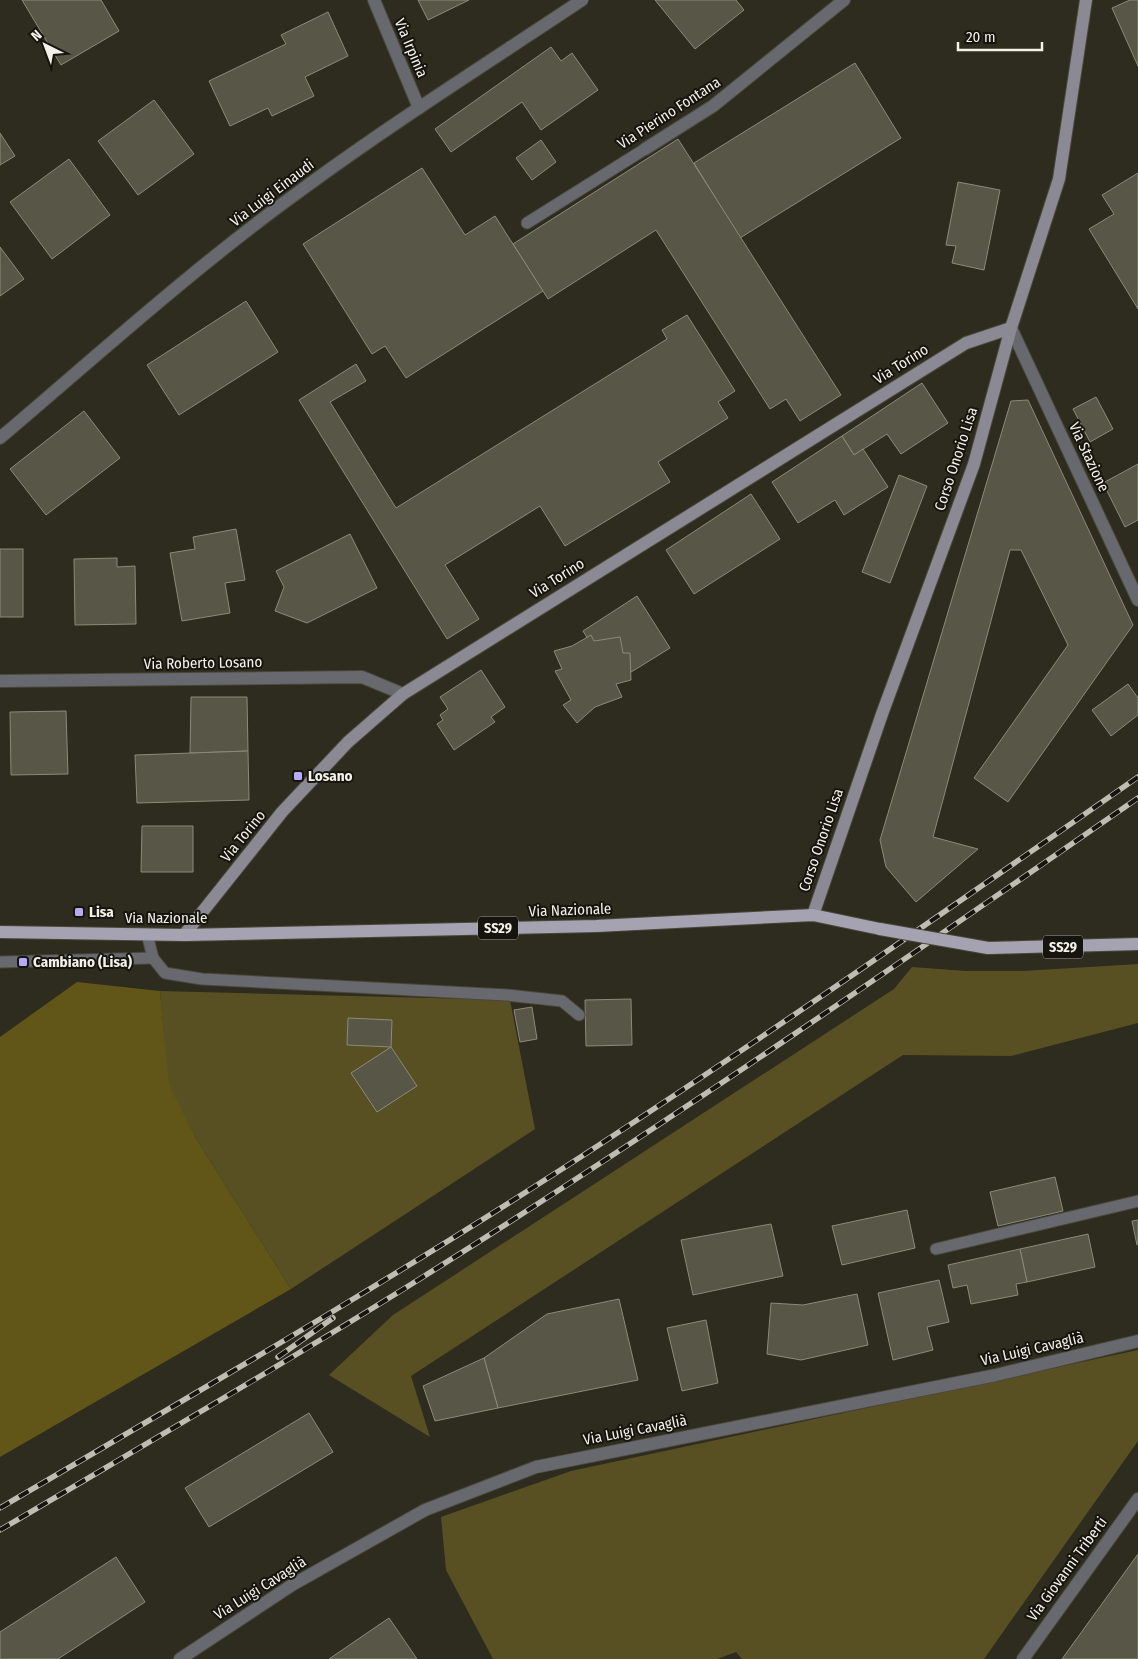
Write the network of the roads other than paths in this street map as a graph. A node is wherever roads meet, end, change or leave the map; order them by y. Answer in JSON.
{"nodes":[{"id":1,"x":374,"y":0,"type":"edge"},
{"id":2,"x":582,"y":0,"type":"edge"},
{"id":3,"x":844,"y":0,"type":"edge"},
{"id":4,"x":1086,"y":0,"type":"edge"},
{"id":5,"x":419,"y":108,"type":"junction"},
{"id":6,"x":645,"y":149,"type":"joint"},
{"id":7,"x":527,"y":223,"type":"dead end"},
{"id":8,"x":1011,"y":328,"type":"junction"},
{"id":9,"x":0,"y":438,"type":"edge"},
{"id":10,"x":1138,"y":600,"type":"edge"},
{"id":11,"x":0,"y":681,"type":"edge"},
{"id":12,"x":403,"y":694,"type":"junction"},
{"id":13,"x":813,"y":916,"type":"junction"},
{"id":14,"x":0,"y":932,"type":"edge"},
{"id":15,"x":147,"y":934,"type":"junction"},
{"id":16,"x":184,"y":935,"type":"junction"},
{"id":17,"x":1138,"y":944,"type":"edge"},
{"id":18,"x":153,"y":958,"type":"junction"},
{"id":19,"x":0,"y":962,"type":"edge"},
{"id":20,"x":579,"y":1016,"type":"dead end"},
{"id":21,"x":1138,"y":1201,"type":"edge"},
{"id":22,"x":936,"y":1250,"type":"dead end"},
{"id":23,"x":1138,"y":1341,"type":"edge"},
{"id":24,"x":1138,"y":1499,"type":"edge"},
{"id":25,"x":180,"y":1659,"type":"edge"},
{"id":26,"x":1023,"y":1659,"type":"edge"}],
"edges":[{"from":1,"to":5,"type":"street","name":"Via Irpinia"},
{"from":2,"to":5,"type":"street","name":"Via Luigi Einaudi"},
{"from":3,"to":6,"type":"street","name":"Via Pierino Fontana"},
{"from":4,"to":8,"type":"street","name":"Corso Onorio Lisa"},
{"from":5,"to":9,"type":"street","name":"Via Luigi Einaudi"},
{"from":6,"to":7,"type":"lane","name":"Via Pierino Fontana"},
{"from":8,"to":10,"type":"street","name":"Via Stazione"},
{"from":8,"to":12,"type":"street","name":"Via Torino"},
{"from":8,"to":13,"type":"street","name":"Corso Onorio Lisa"},
{"from":11,"to":12,"type":"street","name":"Via Roberto Losano"},
{"from":12,"to":16,"type":"street","name":"Via Torino"},
{"from":13,"to":16,"type":"main road","name":"Via Nazionale","number":"SS29"},
{"from":13,"to":17,"type":"main road","name":"Via Nazionale","number":"SS29","bridge":true},
{"from":14,"to":15,"type":"main road","name":"Via Nazionale","number":"SS29"},
{"from":15,"to":16,"type":"main road","name":"Via Nazionale","number":"SS29"},
{"from":15,"to":18,"type":"lane"},
{"from":18,"to":19,"type":"lane"},
{"from":18,"to":20,"type":"lane"},
{"from":21,"to":22,"type":"lane"},
{"from":23,"to":25,"type":"street","name":"Via Luigi Cavaglià"},
{"from":24,"to":26,"type":"street","name":"Via Giovanni Triberti"}]}
